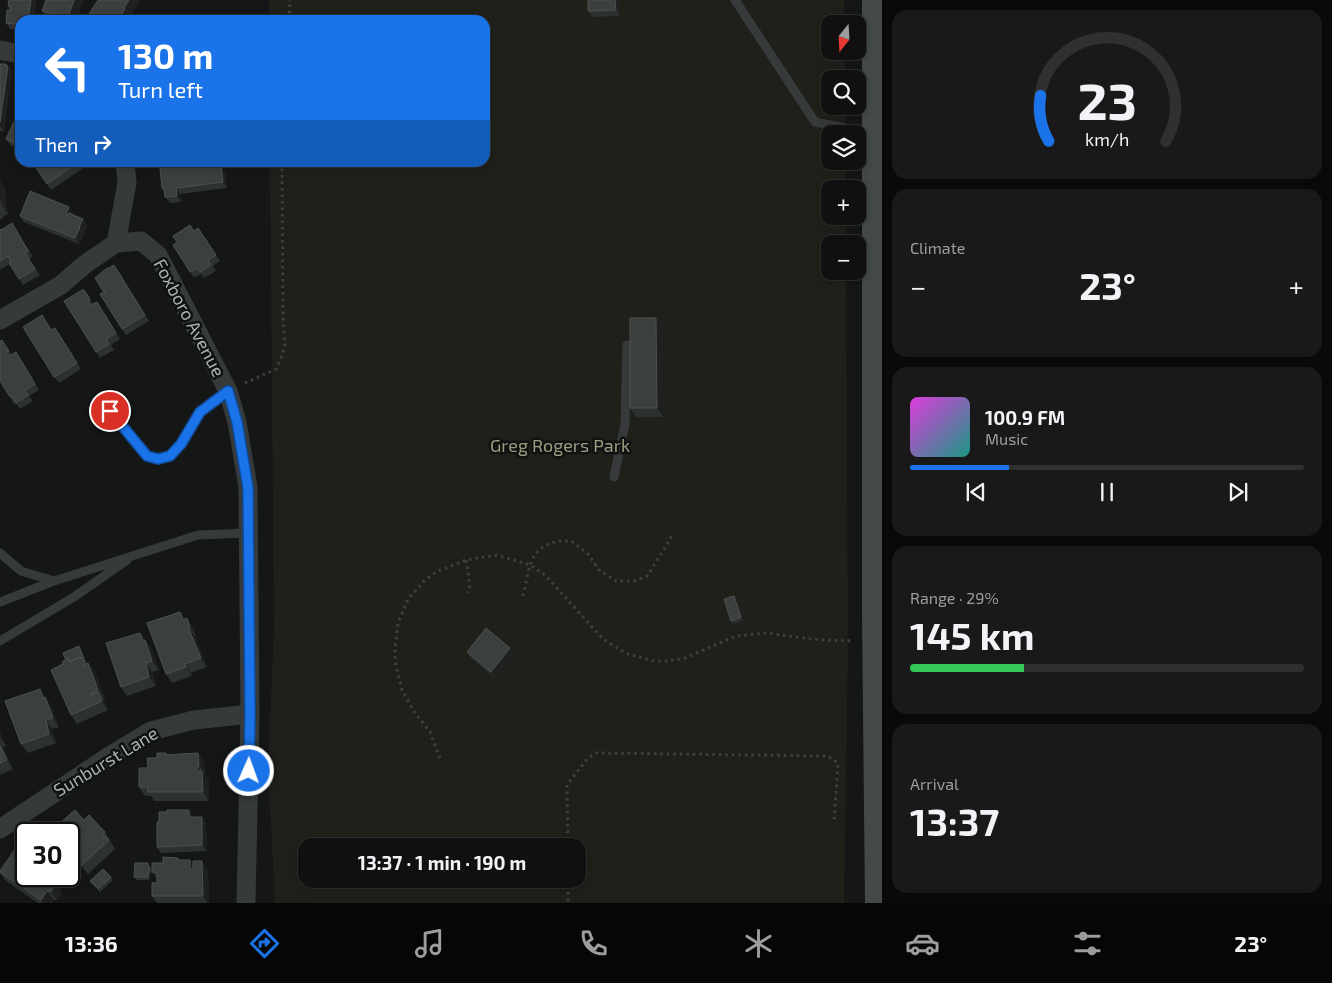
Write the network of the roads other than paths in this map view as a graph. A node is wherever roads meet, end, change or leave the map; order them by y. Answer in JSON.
{"nodes":[{"id":1,"x":734,"y":0,"type":"edge"},
{"id":2,"x":875,"y":0,"type":"edge"},
{"id":3,"x":0,"y":50,"type":"edge"},
{"id":4,"x":15,"y":53,"type":"edge"},
{"id":5,"x":876,"y":134,"type":"junction"},
{"id":6,"x":125,"y":167,"type":"edge"},
{"id":7,"x":116,"y":243,"type":"junction"},
{"id":8,"x":0,"y":320,"type":"edge"},
{"id":9,"x":627,"y":345,"type":"dead end"},
{"id":10,"x":879,"y":372,"type":"edge"},
{"id":11,"x":228,"y":391,"type":"junction"},
{"id":12,"x":110,"y":411,"type":"dead end"},
{"id":13,"x":614,"y":477,"type":"dead end"},
{"id":14,"x":248,"y":533,"type":"junction"},
{"id":15,"x":0,"y":553,"type":"edge"},
{"id":16,"x":135,"y":555,"type":"junction"},
{"id":17,"x":54,"y":581,"type":"junction"},
{"id":18,"x":0,"y":602,"type":"edge"},
{"id":19,"x":879,"y":615,"type":"edge"},
{"id":20,"x":0,"y":641,"type":"edge"},
{"id":21,"x":250,"y":714,"type":"junction"},
{"id":22,"x":0,"y":829,"type":"edge"},
{"id":23,"x":246,"y":903,"type":"edge"},
{"id":24,"x":878,"y":903,"type":"edge"}],
"edges":[{"from":1,"to":5,"type":"lane"},
{"from":2,"to":5,"type":"street"},
{"from":3,"to":4,"type":"street"},
{"from":5,"to":10,"type":"street"},
{"from":6,"to":7,"type":"street"},
{"from":7,"to":8,"type":"street"},
{"from":7,"to":11,"type":"street","name":"Foxboro Avenue"},
{"from":9,"to":13,"type":"lane"},
{"from":10,"to":19,"type":"street"},
{"from":11,"to":12,"type":"lane"},
{"from":11,"to":14,"type":"street","name":"Foxboro Avenue"},
{"from":14,"to":16,"type":"lane"},
{"from":14,"to":21,"type":"street","name":"Foxboro Avenue"},
{"from":15,"to":17,"type":"lane"},
{"from":16,"to":17,"type":"lane"},
{"from":16,"to":20,"type":"lane"},
{"from":17,"to":18,"type":"lane"},
{"from":19,"to":24,"type":"street"},
{"from":21,"to":22,"type":"street","name":"Sunburst Lane"},
{"from":21,"to":23,"type":"street","name":"Foxboro Avenue"}]}
